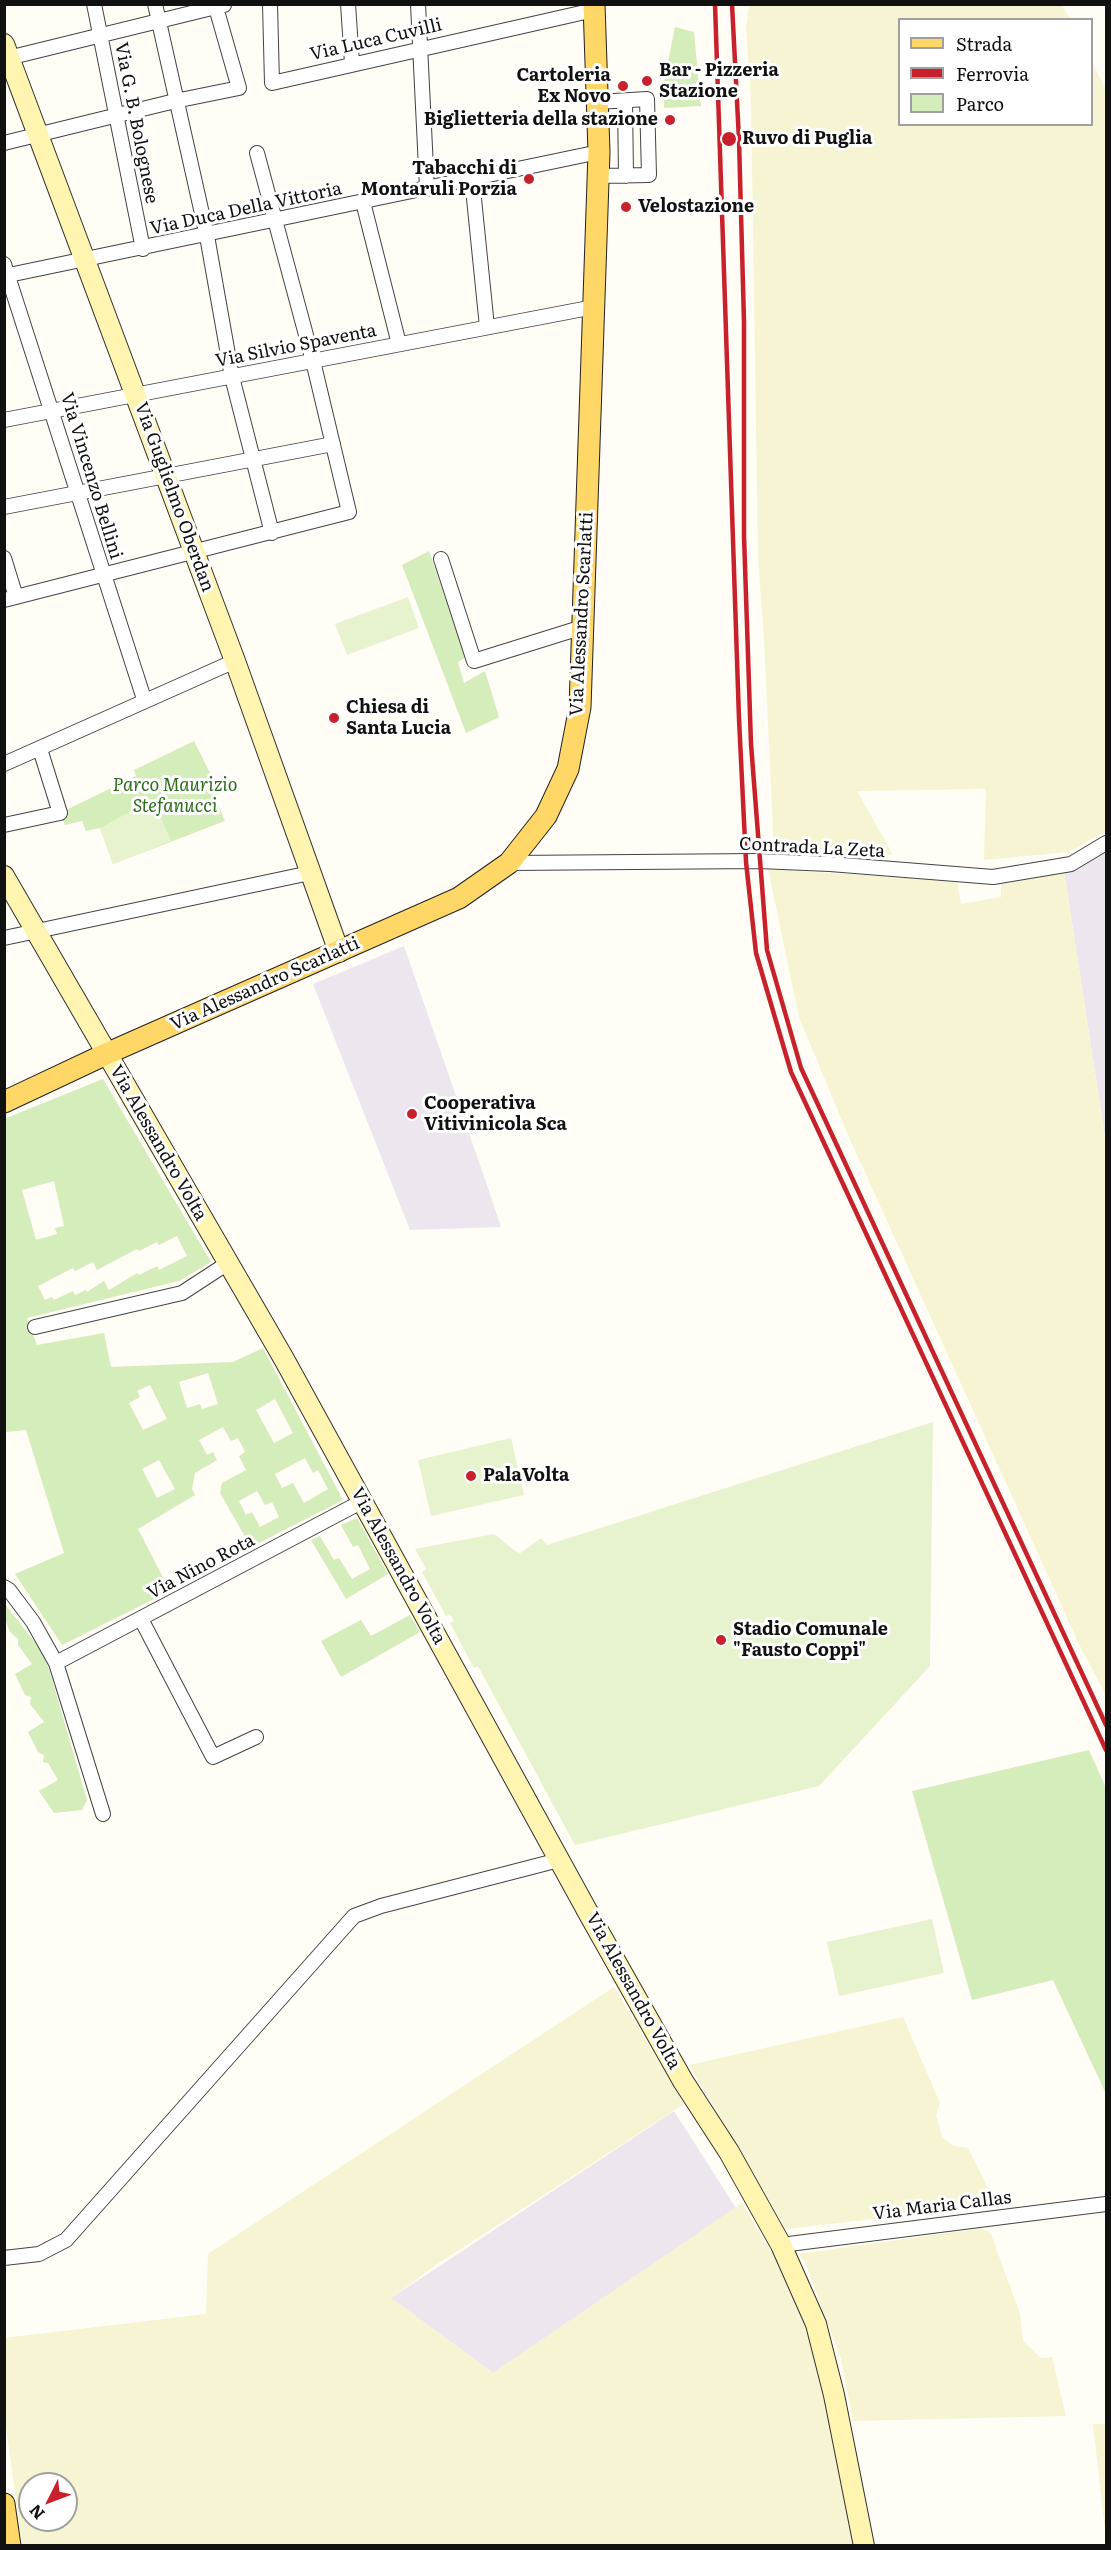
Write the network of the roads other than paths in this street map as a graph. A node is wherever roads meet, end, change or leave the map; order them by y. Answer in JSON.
{"nodes":[{"id":1,"x":94,"y":4,"type":"edge"},
{"id":2,"x":155,"y":4,"type":"edge"},
{"id":3,"x":270,"y":4,"type":"edge"},
{"id":4,"x":348,"y":4,"type":"edge"},
{"id":5,"x":418,"y":4,"type":"edge"},
{"id":6,"x":218,"y":5,"type":"edge"},
{"id":7,"x":594,"y":7,"type":"edge"},
{"id":8,"x":159,"y":22,"type":"junction"},
{"id":9,"x":100,"y":34,"type":"junction"},
{"id":10,"x":420,"y":47,"type":"junction"},
{"id":11,"x":6,"y":54,"type":"edge"},
{"id":12,"x":352,"y":63,"type":"junction"},
{"id":13,"x":625,"y":100,"type":"junction"},
{"id":14,"x":175,"y":101,"type":"junction"},
{"id":15,"x":597,"y":102,"type":"junction"},
{"id":16,"x":114,"y":115,"type":"junction"},
{"id":17,"x":39,"y":135,"type":"junction"},
{"id":18,"x":4,"y":143,"type":"edge"},
{"id":19,"x":599,"y":152,"type":"junction"},
{"id":20,"x":257,"y":153,"type":"dead end"},
{"id":21,"x":598,"y":176,"type":"junction"},
{"id":22,"x":626,"y":176,"type":"junction"},
{"id":23,"x":472,"y":179,"type":"junction"},
{"id":24,"x":427,"y":189,"type":"junction"},
{"id":25,"x":363,"y":202,"type":"junction"},
{"id":26,"x":274,"y":221,"type":"junction"},
{"id":27,"x":207,"y":236,"type":"junction"},
{"id":28,"x":143,"y":249,"type":"junction"},
{"id":29,"x":87,"y":260,"type":"junction"},
{"id":30,"x":6,"y":272,"type":"edge"},
{"id":31,"x":594,"y":307,"type":"junction"},
{"id":32,"x":487,"y":327,"type":"junction"},
{"id":33,"x":399,"y":344,"type":"junction"},
{"id":34,"x":313,"y":361,"type":"junction"},
{"id":35,"x":232,"y":377,"type":"junction"},
{"id":36,"x":136,"y":395,"type":"junction"},
{"id":37,"x":52,"y":411,"type":"junction"},
{"id":38,"x":4,"y":420,"type":"edge"},
{"id":39,"x":333,"y":444,"type":"junction"},
{"id":40,"x":254,"y":459,"type":"junction"},
{"id":41,"x":166,"y":477,"type":"junction"},
{"id":42,"x":77,"y":493,"type":"junction"},
{"id":43,"x":4,"y":507,"type":"edge"},
{"id":44,"x":272,"y":533,"type":"junction"},
{"id":45,"x":194,"y":554,"type":"junction"},
{"id":46,"x":4,"y":558,"type":"edge"},
{"id":47,"x":441,"y":559,"type":"dead end"},
{"id":48,"x":103,"y":574,"type":"junction"},
{"id":49,"x":10,"y":599,"type":"edge"},
{"id":50,"x":583,"y":627,"type":"junction"},
{"id":51,"x":235,"y":661,"type":"junction"},
{"id":52,"x":144,"y":699,"type":"junction"},
{"id":53,"x":40,"y":750,"type":"junction"},
{"id":54,"x":4,"y":764,"type":"edge"},
{"id":55,"x":4,"y":825,"type":"edge"},
{"id":56,"x":1107,"y":843,"type":"edge"},
{"id":57,"x":509,"y":863,"type":"junction"},
{"id":58,"x":310,"y":873,"type":"junction"},
{"id":59,"x":4,"y":876,"type":"edge"},
{"id":60,"x":35,"y":929,"type":"junction"},
{"id":61,"x":4,"y":938,"type":"edge"},
{"id":62,"x":339,"y":952,"type":"junction"},
{"id":63,"x":106,"y":1054,"type":"junction"},
{"id":64,"x":4,"y":1102,"type":"edge"},
{"id":65,"x":228,"y":1263,"type":"junction"},
{"id":66,"x":35,"y":1327,"type":"dead end"},
{"id":67,"x":363,"y":1501,"type":"junction"},
{"id":68,"x":4,"y":1587,"type":"edge"},
{"id":69,"x":141,"y":1619,"type":"junction"},
{"id":70,"x":56,"y":1663,"type":"junction"},
{"id":71,"x":256,"y":1737,"type":"dead end"},
{"id":72,"x":103,"y":1814,"type":"dead end"},
{"id":73,"x":559,"y":1860,"type":"junction"},
{"id":74,"x":1107,"y":2204,"type":"edge"},
{"id":75,"x":781,"y":2245,"type":"junction"},
{"id":76,"x":4,"y":2258,"type":"edge"},
{"id":77,"x":4,"y":2504,"type":"edge"},
{"id":78,"x":10,"y":2546,"type":"edge"},
{"id":79,"x":864,"y":2546,"type":"edge"}],
"edges":[{"from":1,"to":9,"type":"street","name":"Via G. B. Bolognese"},
{"from":2,"to":8,"type":"street"},
{"from":3,"to":12,"type":"street","name":"Via Luca Cuvilli"},
{"from":4,"to":12,"type":"street"},
{"from":5,"to":10,"type":"street"},
{"from":6,"to":8,"type":"street"},
{"from":6,"to":14,"type":"street"},
{"from":7,"to":10,"type":"street","name":"Via Luca Cuvilli"},
{"from":7,"to":15,"type":"main road","name":"Via Alessandro Scarlatti"},
{"from":8,"to":9,"type":"street"},
{"from":8,"to":14,"type":"street"},
{"from":9,"to":11,"type":"street"},
{"from":9,"to":16,"type":"street","name":"Via G. B. Bolognese"},
{"from":10,"to":12,"type":"street","name":"Via Luca Cuvilli"},
{"from":10,"to":24,"type":"street"},
{"from":11,"to":17,"type":"street","name":"Via Guglielmo Oberdan"},
{"from":13,"to":15,"type":"street"},
{"from":13,"to":22,"type":"street"},
{"from":13,"to":22,"type":"street"},
{"from":14,"to":16,"type":"street"},
{"from":14,"to":27,"type":"street"},
{"from":15,"to":19,"type":"main road","name":"Via Alessandro Scarlatti"},
{"from":16,"to":17,"type":"street"},
{"from":16,"to":28,"type":"street","name":"Via G. B. Bolognese"},
{"from":17,"to":18,"type":"street"},
{"from":17,"to":29,"type":"street","name":"Via Guglielmo Oberdan"},
{"from":19,"to":21,"type":"main road","name":"Via Alessandro Scarlatti"},
{"from":19,"to":23,"type":"street","name":"Via Duca Della Vittoria"},
{"from":20,"to":26,"type":"street"},
{"from":21,"to":22,"type":"street"},
{"from":21,"to":31,"type":"main road","name":"Via Alessandro Scarlatti"},
{"from":23,"to":24,"type":"street","name":"Via Duca Della Vittoria"},
{"from":23,"to":32,"type":"street"},
{"from":24,"to":25,"type":"street","name":"Via Duca Della Vittoria"},
{"from":25,"to":26,"type":"street","name":"Via Duca Della Vittoria"},
{"from":25,"to":33,"type":"street"},
{"from":26,"to":27,"type":"street","name":"Via Duca Della Vittoria"},
{"from":26,"to":34,"type":"street"},
{"from":27,"to":28,"type":"street","name":"Via Duca Della Vittoria"},
{"from":27,"to":35,"type":"street"},
{"from":28,"to":29,"type":"street","name":"Via Duca Della Vittoria"},
{"from":29,"to":30,"type":"street","name":"Via Duca Della Vittoria"},
{"from":29,"to":36,"type":"street","name":"Via Guglielmo Oberdan"},
{"from":30,"to":37,"type":"street","name":"Via Vincenzo Bellini"},
{"from":31,"to":32,"type":"street","name":"Via Silvio Spaventa"},
{"from":31,"to":50,"type":"main road","name":"Via Alessandro Scarlatti"},
{"from":32,"to":33,"type":"street","name":"Via Silvio Spaventa"},
{"from":33,"to":34,"type":"street","name":"Via Silvio Spaventa"},
{"from":34,"to":35,"type":"street","name":"Via Silvio Spaventa"},
{"from":34,"to":39,"type":"street"},
{"from":35,"to":36,"type":"street","name":"Via Silvio Spaventa"},
{"from":35,"to":40,"type":"street"},
{"from":36,"to":37,"type":"street","name":"Via Silvio Spaventa"},
{"from":36,"to":41,"type":"street","name":"Via Guglielmo Oberdan"},
{"from":37,"to":38,"type":"street","name":"Via Silvio Spaventa"},
{"from":37,"to":42,"type":"street","name":"Via Vincenzo Bellini"},
{"from":39,"to":40,"type":"street"},
{"from":39,"to":44,"type":"street"},
{"from":40,"to":41,"type":"street"},
{"from":40,"to":44,"type":"street"},
{"from":41,"to":42,"type":"street"},
{"from":41,"to":45,"type":"street","name":"Via Guglielmo Oberdan"},
{"from":42,"to":43,"type":"street"},
{"from":42,"to":48,"type":"street","name":"Via Vincenzo Bellini"},
{"from":44,"to":45,"type":"street"},
{"from":45,"to":48,"type":"street"},
{"from":45,"to":51,"type":"street","name":"Via Guglielmo Oberdan"},
{"from":46,"to":49,"type":"street"},
{"from":47,"to":50,"type":"street"},
{"from":48,"to":49,"type":"street"},
{"from":48,"to":52,"type":"street","name":"Via Vincenzo Bellini"},
{"from":50,"to":57,"type":"main road","name":"Via Alessandro Scarlatti"},
{"from":51,"to":52,"type":"street"},
{"from":51,"to":58,"type":"street","name":"Via Guglielmo Oberdan"},
{"from":52,"to":53,"type":"street"},
{"from":53,"to":54,"type":"street"},
{"from":53,"to":55,"type":"street"},
{"from":56,"to":57,"type":"street","name":"Contrada La Zeta"},
{"from":57,"to":62,"type":"main road","name":"Via Alessandro Scarlatti"},
{"from":58,"to":60,"type":"street"},
{"from":58,"to":62,"type":"street","name":"Via Guglielmo Oberdan"},
{"from":59,"to":60,"type":"street","name":"Via Alessandro Volta"},
{"from":60,"to":61,"type":"street"},
{"from":60,"to":63,"type":"street","name":"Via Alessandro Volta"},
{"from":62,"to":63,"type":"main road","name":"Via Alessandro Scarlatti"},
{"from":63,"to":64,"type":"main road","name":"Via Alessandro Scarlatti"},
{"from":63,"to":65,"type":"street","name":"Via Alessandro Volta"},
{"from":65,"to":66,"type":"street"},
{"from":65,"to":67,"type":"street","name":"Via Alessandro Volta"},
{"from":67,"to":69,"type":"street","name":"Via Nino Rota"},
{"from":67,"to":73,"type":"street","name":"Via Alessandro Volta"},
{"from":68,"to":70,"type":"street"},
{"from":69,"to":70,"type":"street","name":"Via Nino Rota"},
{"from":69,"to":71,"type":"street"},
{"from":70,"to":72,"type":"street"},
{"from":73,"to":75,"type":"street","name":"Via Alessandro Volta"},
{"from":73,"to":76,"type":"street"},
{"from":74,"to":75,"type":"street","name":"Via Maria Callas"},
{"from":75,"to":79,"type":"street","name":"Via Alessandro Volta"},
{"from":77,"to":78,"type":"main road"}]}
